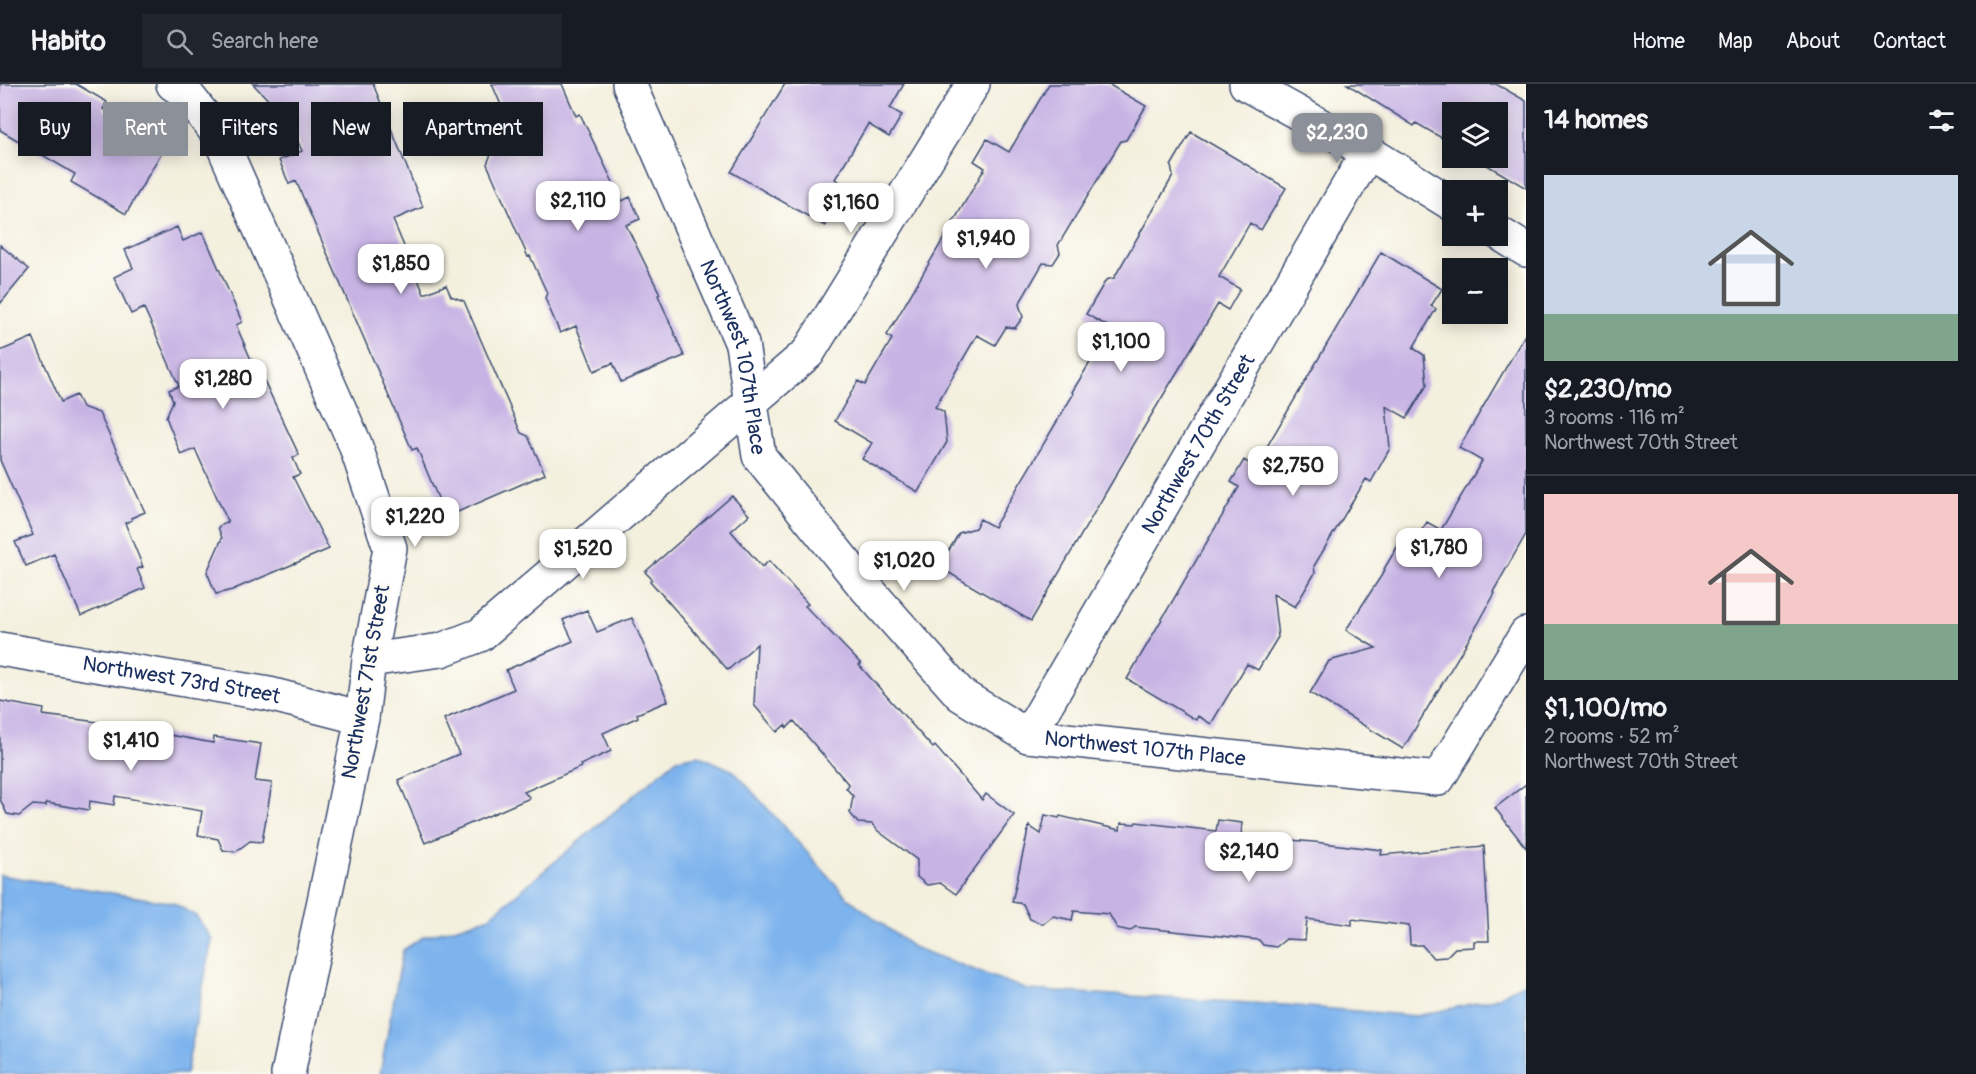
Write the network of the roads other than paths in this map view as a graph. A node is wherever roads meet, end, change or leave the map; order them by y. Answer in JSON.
{"nodes":[{"id":1,"x":173,"y":84,"type":"edge"},
{"id":2,"x":629,"y":84,"type":"edge"},
{"id":3,"x":973,"y":84,"type":"edge"},
{"id":4,"x":1246,"y":84,"type":"edge"},
{"id":5,"x":1368,"y":152,"type":"junction"},
{"id":6,"x":1442,"y":198,"type":"edge"},
{"id":7,"x":1508,"y":238,"type":"edge"},
{"id":8,"x":1526,"y":249,"type":"edge"},
{"id":9,"x":751,"y":404,"type":"junction"},
{"id":10,"x":1526,"y":634,"type":"edge"},
{"id":11,"x":0,"y":649,"type":"edge"},
{"id":12,"x":369,"y":660,"type":"junction"},
{"id":13,"x":362,"y":718,"type":"junction"},
{"id":14,"x":1028,"y":736,"type":"junction"},
{"id":15,"x":288,"y":1074,"type":"edge"}],
"edges":[{"from":1,"to":12,"type":"street","name":"Northwest 71st Street"},
{"from":2,"to":9,"type":"street","name":"Northwest 107th Place"},
{"from":3,"to":9,"type":"street"},
{"from":4,"to":5,"type":"street"},
{"from":5,"to":6,"type":"street"},
{"from":5,"to":14,"type":"street","name":"Northwest 70th Street"},
{"from":7,"to":8,"type":"street"},
{"from":9,"to":12,"type":"street"},
{"from":9,"to":14,"type":"street","name":"Northwest 107th Place"},
{"from":10,"to":14,"type":"street","name":"Northwest 107th Place"},
{"from":11,"to":13,"type":"street","name":"Northwest 73rd Street"},
{"from":12,"to":13,"type":"street","name":"Northwest 71st Street"},
{"from":13,"to":15,"type":"street","name":"Northwest 71st Street"}]}
